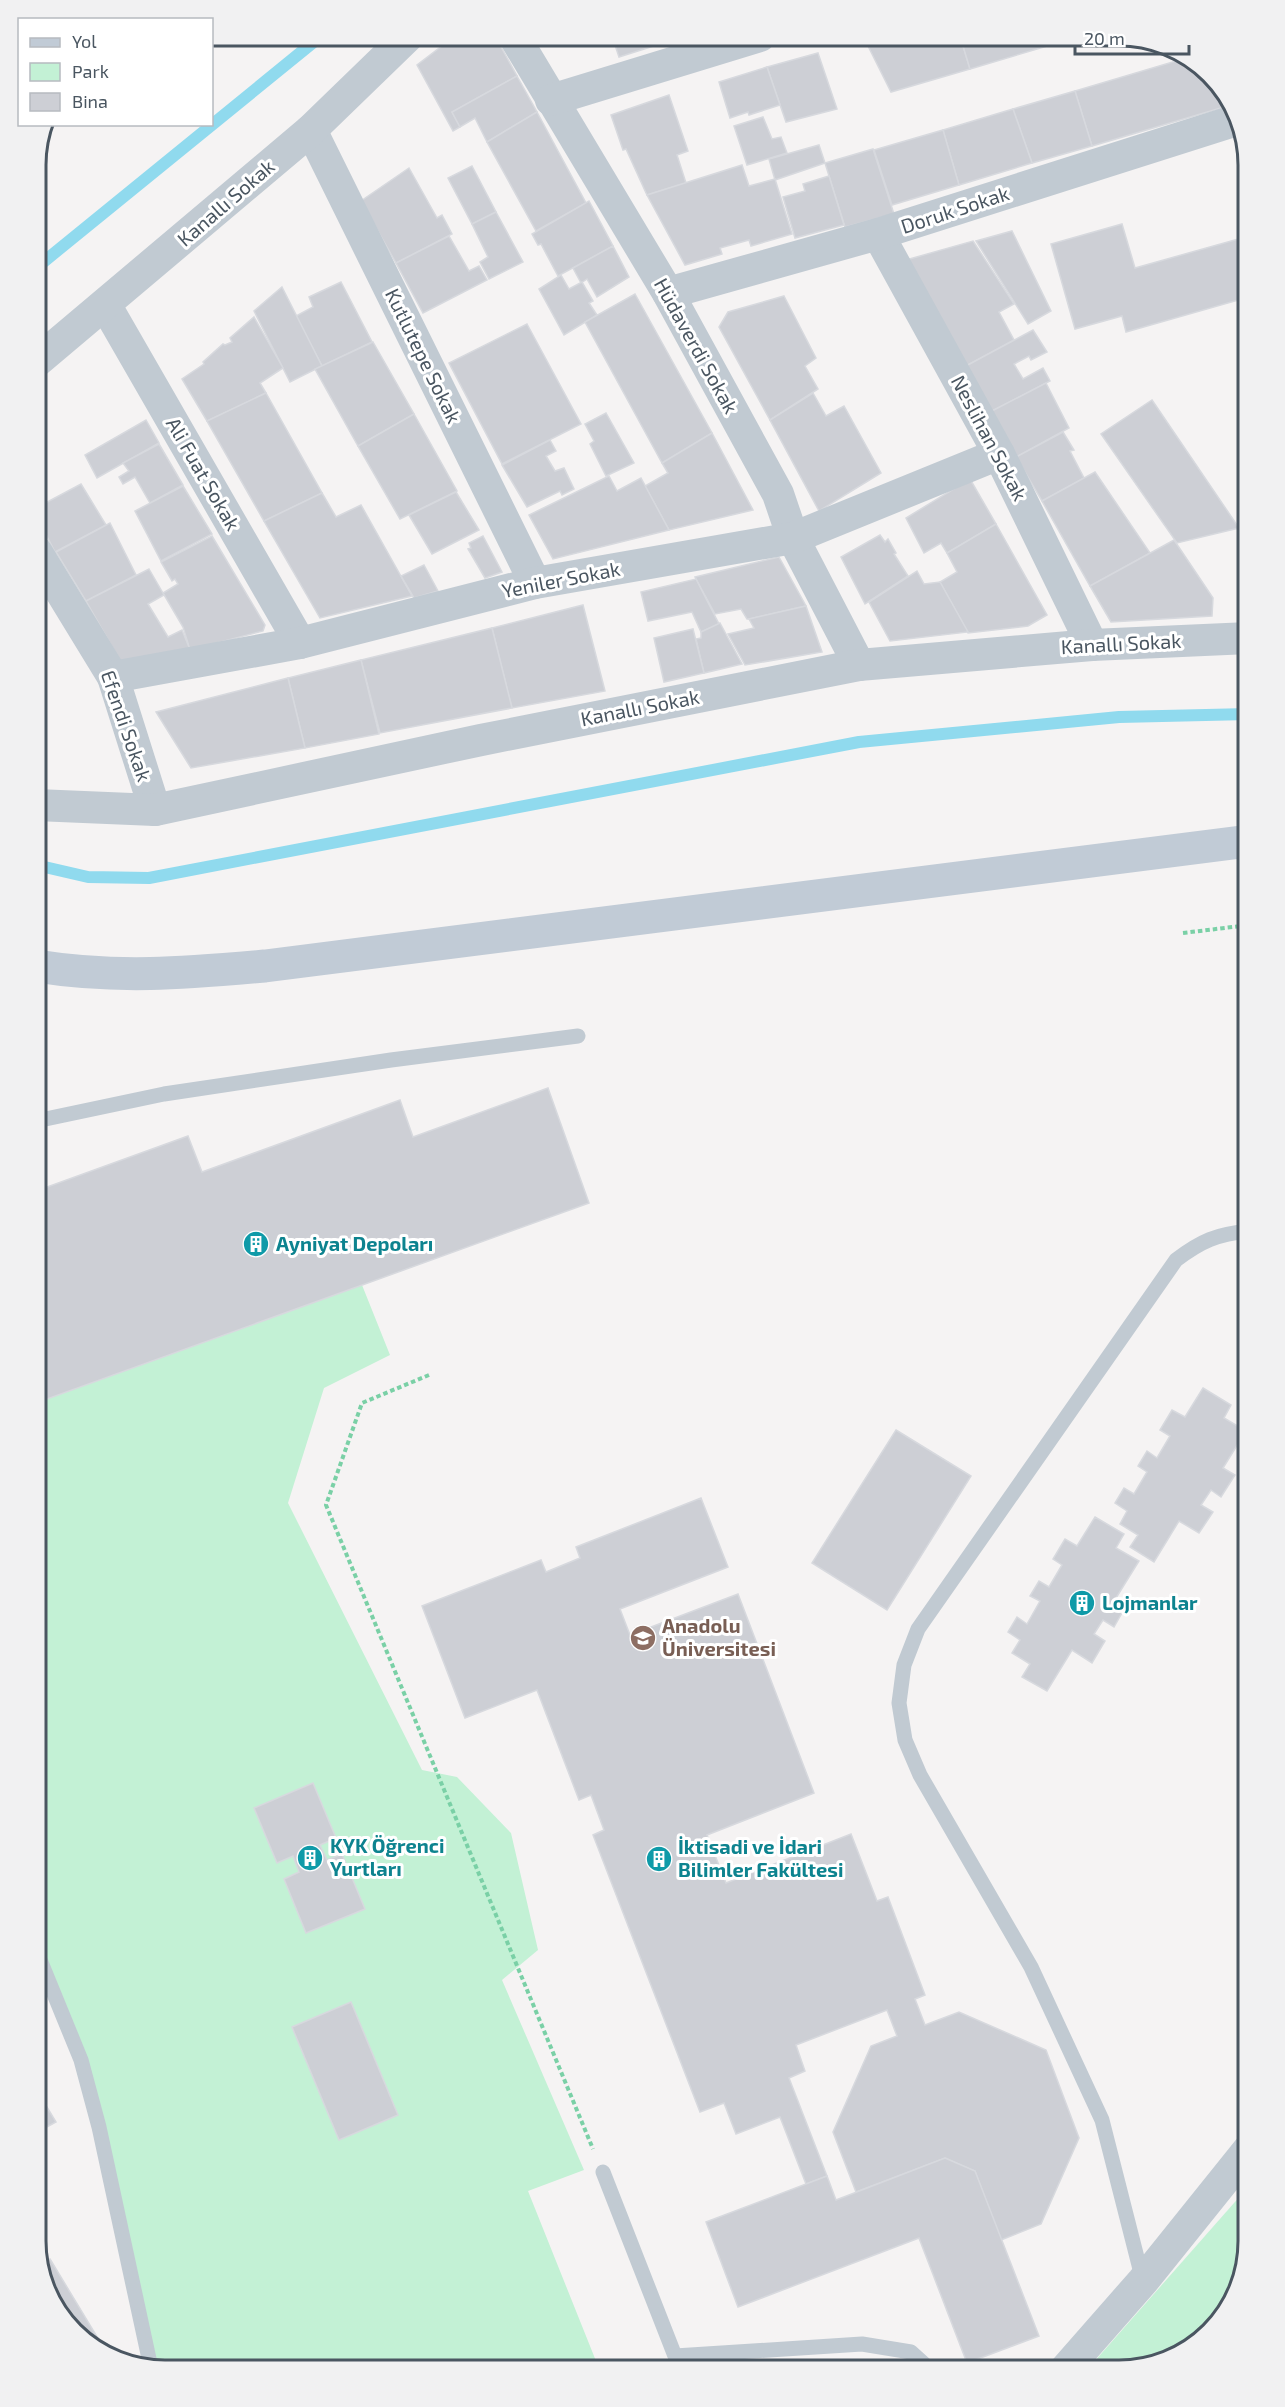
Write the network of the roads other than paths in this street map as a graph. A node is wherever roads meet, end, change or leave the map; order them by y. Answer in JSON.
{"nodes":[{"id":1,"x":397,"y":46,"type":"edge"},
{"id":2,"x":520,"y":46,"type":"edge"},
{"id":3,"x":725,"y":47,"type":"edge"},
{"id":4,"x":551,"y":100,"type":"junction"},
{"id":5,"x":1230,"y":122,"type":"edge"},
{"id":6,"x":311,"y":130,"type":"junction"},
{"id":7,"x":878,"y":234,"type":"junction"},
{"id":8,"x":668,"y":293,"type":"junction"},
{"id":9,"x":106,"y":306,"type":"junction"},
{"id":10,"x":47,"y":353,"type":"edge"},
{"id":11,"x":999,"y":454,"type":"junction"},
{"id":12,"x":793,"y":538,"type":"junction"},
{"id":13,"x":47,"y":569,"type":"edge"},
{"id":14,"x":535,"y":583,"type":"junction"},
{"id":15,"x":1238,"y":633,"type":"edge"},
{"id":16,"x":300,"y":643,"type":"junction"},
{"id":17,"x":1092,"y":645,"type":"junction"},
{"id":18,"x":859,"y":665,"type":"junction"},
{"id":19,"x":113,"y":677,"type":"junction"},
{"id":20,"x":47,"y":805,"type":"edge"},
{"id":21,"x":155,"y":810,"type":"junction"},
{"id":22,"x":1238,"y":842,"type":"edge"},
{"id":23,"x":47,"y":968,"type":"edge"},
{"id":24,"x":578,"y":1036,"type":"dead end"},
{"id":25,"x":47,"y":1119,"type":"edge"},
{"id":26,"x":1238,"y":1233,"type":"edge"},
{"id":27,"x":46,"y":1975,"type":"edge"},
{"id":28,"x":1238,"y":2163,"type":"edge"},
{"id":29,"x":603,"y":2172,"type":"road end"},
{"id":30,"x":1143,"y":2281,"type":"junction"},
{"id":31,"x":149,"y":2359,"type":"edge"},
{"id":32,"x":920,"y":2360,"type":"edge"},
{"id":33,"x":1074,"y":2360,"type":"edge"}],
"edges":[{"from":1,"to":6,"type":"street","name":"Kanallı Sokak"},
{"from":2,"to":4,"type":"street","name":"Hüdaverdi Sokak"},
{"from":3,"to":4,"type":"street"},
{"from":4,"to":8,"type":"street","name":"Hüdaverdi Sokak"},
{"from":5,"to":7,"type":"street","name":"Doruk Sokak"},
{"from":6,"to":9,"type":"street","name":"Kanallı Sokak"},
{"from":6,"to":14,"type":"street","name":"Kutlutepe Sokak"},
{"from":7,"to":8,"type":"street","name":"Doruk Sokak"},
{"from":7,"to":11,"type":"street","name":"Neslihan Sokak"},
{"from":8,"to":12,"type":"street","name":"Hüdaverdi Sokak"},
{"from":9,"to":10,"type":"street","name":"Kanallı Sokak"},
{"from":9,"to":16,"type":"street","name":"Ali Fuat Sokak"},
{"from":11,"to":12,"type":"street","name":"Yeniler Sokak"},
{"from":11,"to":17,"type":"street","name":"Neslihan Sokak"},
{"from":12,"to":14,"type":"street","name":"Yeniler Sokak"},
{"from":12,"to":18,"type":"street","name":"Hüdaverdi Sokak"},
{"from":13,"to":19,"type":"street","name":"Efendi Sokak"},
{"from":14,"to":16,"type":"street","name":"Yeniler Sokak"},
{"from":15,"to":17,"type":"street","name":"Kanallı Sokak"},
{"from":16,"to":19,"type":"street","name":"Yeniler Sokak"},
{"from":17,"to":18,"type":"street","name":"Kanallı Sokak"},
{"from":18,"to":21,"type":"street","name":"Kanallı Sokak"},
{"from":19,"to":21,"type":"street","name":"Efendi Sokak"},
{"from":20,"to":21,"type":"street","name":"Kanallı Sokak"},
{"from":22,"to":23,"type":"main road"},
{"from":24,"to":25,"type":"lane"},
{"from":26,"to":30,"type":"lane"},
{"from":27,"to":31,"type":"lane"},
{"from":28,"to":30,"type":"street"},
{"from":29,"to":32,"type":"lane"},
{"from":30,"to":33,"type":"street"}]}
